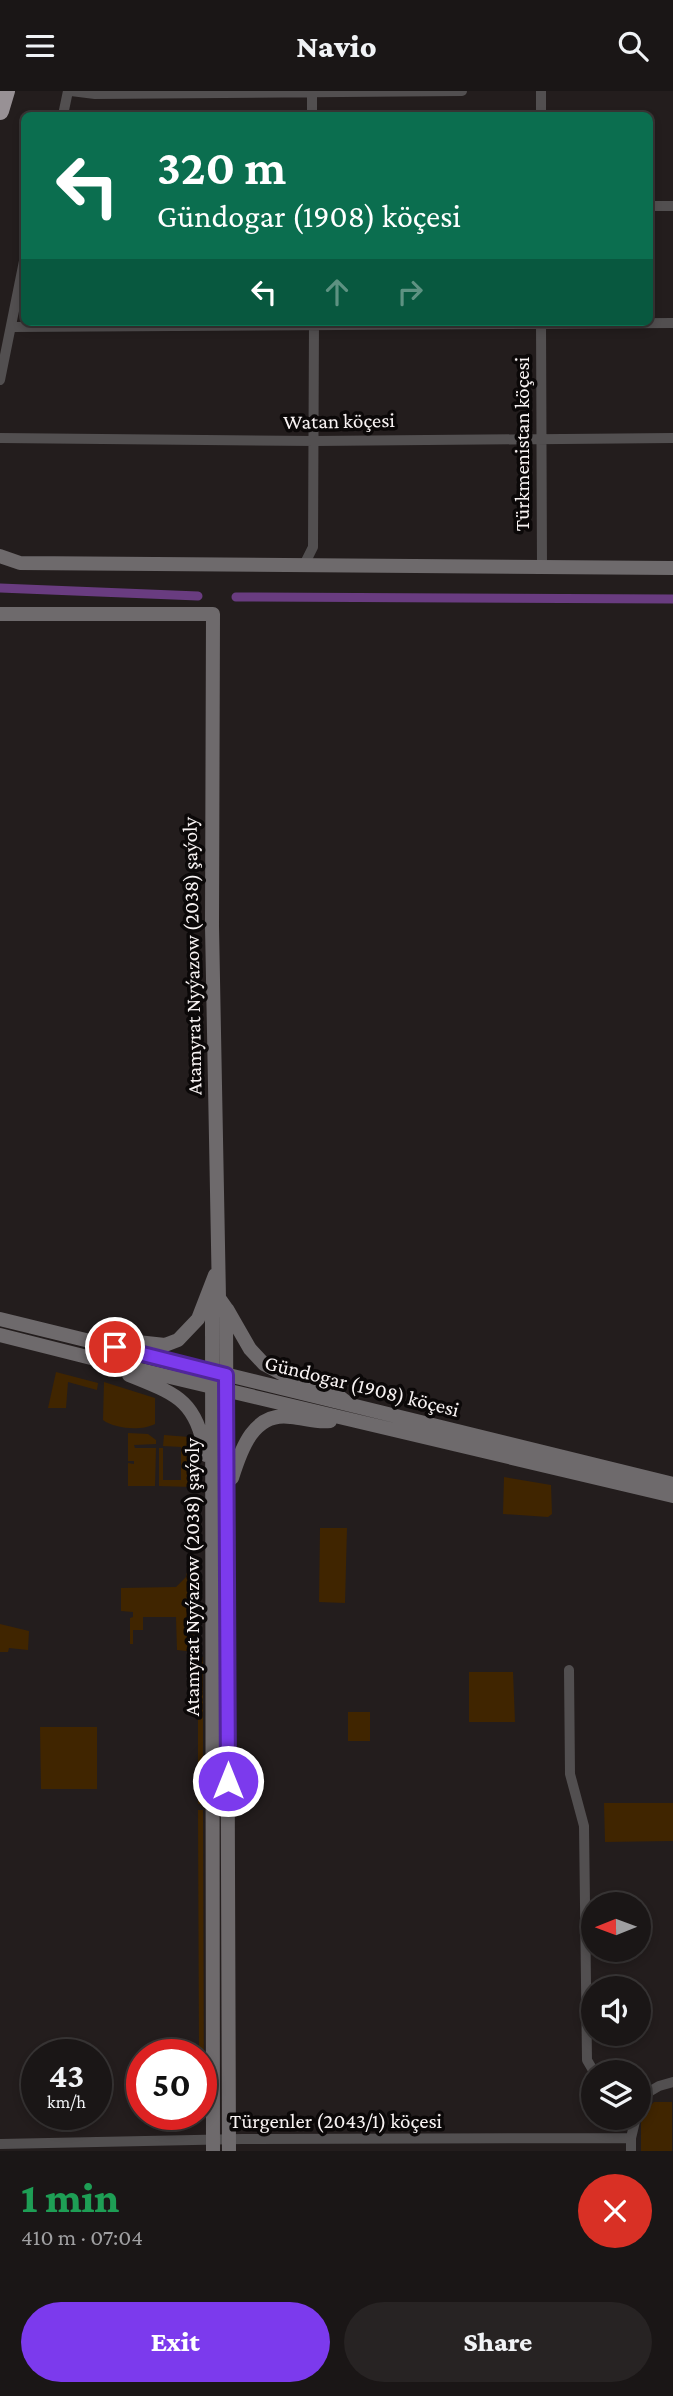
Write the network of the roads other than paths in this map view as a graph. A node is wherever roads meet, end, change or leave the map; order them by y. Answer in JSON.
{"nodes":[{"id":1,"x":6,"y":91,"type":"edge"},
{"id":2,"x":70,"y":91,"type":"edge"},
{"id":3,"x":312,"y":91,"type":"edge"},
{"id":4,"x":462,"y":91,"type":"edge"},
{"id":5,"x":541,"y":91,"type":"edge"},
{"id":6,"x":0,"y":111,"type":"edge"},
{"id":7,"x":63,"y":112,"type":"edge"},
{"id":8,"x":312,"y":112,"type":"edge"},
{"id":9,"x":541,"y":112,"type":"edge"},
{"id":10,"x":653,"y":206,"type":"edge"},
{"id":11,"x":673,"y":206,"type":"edge"},
{"id":12,"x":21,"y":278,"type":"edge"},
{"id":13,"x":653,"y":323,"type":"edge"},
{"id":14,"x":673,"y":323,"type":"edge"},
{"id":15,"x":88,"y":326,"type":"edge"},
{"id":16,"x":314,"y":326,"type":"edge"},
{"id":17,"x":541,"y":326,"type":"edge"},
{"id":18,"x":12,"y":327,"type":"junction"},
{"id":19,"x":0,"y":380,"type":"edge"},
{"id":20,"x":541,"y":438,"type":"junction"},
{"id":21,"x":673,"y":438,"type":"edge"},
{"id":22,"x":3,"y":439,"type":"edge"},
{"id":23,"x":315,"y":441,"type":"junction"},
{"id":24,"x":0,"y":556,"type":"edge"},
{"id":25,"x":304,"y":565,"type":"junction"},
{"id":26,"x":542,"y":567,"type":"junction"},
{"id":27,"x":673,"y":568,"type":"edge"},
{"id":28,"x":0,"y":614,"type":"edge"},
{"id":29,"x":219,"y":1264,"type":"junction"},
{"id":30,"x":223,"y":1303,"type":"junction"},
{"id":31,"x":0,"y":1319,"type":"edge"},
{"id":32,"x":0,"y":1335,"type":"edge"},
{"id":33,"x":115,"y":1347,"type":"junction"},
{"id":34,"x":111,"y":1363,"type":"junction"},
{"id":35,"x":219,"y":1373,"type":"junction"},
{"id":36,"x":220,"y":1389,"type":"junction"},
{"id":37,"x":349,"y":1412,"type":"junction"},
{"id":38,"x":673,"y":1484,"type":"edge"},
{"id":39,"x":220,"y":1491,"type":"junction"},
{"id":40,"x":673,"y":1496,"type":"edge"},
{"id":41,"x":569,"y":1670,"type":"dead end"},
{"id":42,"x":587,"y":2060,"type":"edge"},
{"id":43,"x":673,"y":2082,"type":"edge"},
{"id":44,"x":651,"y":2090,"type":"edge"},
{"id":45,"x":633,"y":2130,"type":"edge"},
{"id":46,"x":631,"y":2138,"type":"junction"},
{"id":47,"x":0,"y":2144,"type":"edge"},
{"id":48,"x":213,"y":2146,"type":"edge"},
{"id":49,"x":229,"y":2146,"type":"edge"},
{"id":50,"x":46,"y":2148,"type":"edge"},
{"id":51,"x":631,"y":2151,"type":"edge"}],
"edges":[{"from":1,"to":6,"type":"highway"},
{"from":2,"to":3,"type":"street"},
{"from":2,"to":7,"type":"street"},
{"from":3,"to":4,"type":"street"},
{"from":3,"to":8,"type":"street"},
{"from":5,"to":9,"type":"street"},
{"from":10,"to":11,"type":"street"},
{"from":12,"to":18,"type":"street"},
{"from":13,"to":14,"type":"street"},
{"from":15,"to":18,"type":"street"},
{"from":16,"to":23,"type":"street"},
{"from":17,"to":20,"type":"street","name":"Türkmenistan köçesi"},
{"from":18,"to":19,"type":"street"},
{"from":20,"to":21,"type":"street","name":"Watan köçesi"},
{"from":20,"to":23,"type":"street","name":"Watan köçesi"},
{"from":20,"to":26,"type":"street","name":"Türkmenistan köçesi"},
{"from":22,"to":23,"type":"street","name":"Watan köçesi"},
{"from":23,"to":25,"type":"street"},
{"from":24,"to":25,"type":"main road"},
{"from":25,"to":26,"type":"main road"},
{"from":26,"to":27,"type":"main road"},
{"from":28,"to":29,"type":"main road","name":"Atamyrat Nyýazow (2038) şaýoly"},
{"from":29,"to":30,"type":"main road","name":"Atamyrat Nyýazow (2038) şaýoly"},
{"from":29,"to":33,"type":"main road"},
{"from":30,"to":35,"type":"main road","name":"Atamyrat Nyýazow (2038) şaýoly"},
{"from":30,"to":37,"type":"main road"},
{"from":31,"to":33,"type":"main road","name":"Gündogar (1908) köçesi"},
{"from":32,"to":34,"type":"main road","name":"Gündogar (1908) köçesi"},
{"from":33,"to":35,"type":"main road","name":"Gündogar (1908) köçesi"},
{"from":34,"to":36,"type":"main road","name":"Gündogar (1908) köçesi"},
{"from":34,"to":39,"type":"main road"},
{"from":35,"to":36,"type":"main road","name":"Atamyrat Nyýazow (2038) şaýoly"},
{"from":35,"to":37,"type":"main road","name":"Gündogar (1908) köçesi"},
{"from":36,"to":37,"type":"main road","name":"Gündogar (1908) köçesi"},
{"from":36,"to":39,"type":"main road","name":"Atamyrat Nyýazow (2038) şaýoly"},
{"from":37,"to":38,"type":"main road","name":"Gündogar (1908) köçesi"},
{"from":37,"to":39,"type":"main road"},
{"from":37,"to":40,"type":"main road","name":"Gündogar (1908) köçesi"},
{"from":39,"to":48,"type":"main road","name":"Atamyrat Nyýazow (2038) şaýoly"},
{"from":39,"to":49,"type":"main road","name":"Atamyrat Nyýazow (2038) şaýoly"},
{"from":41,"to":42,"type":"street"},
{"from":43,"to":44,"type":"street"},
{"from":45,"to":46,"type":"street"},
{"from":46,"to":49,"type":"street","name":"Türgenler (2043/1) köçesi"},
{"from":46,"to":51,"type":"street"},
{"from":47,"to":50,"type":"street","name":"Türgenler (2043/1) köçesi"},
{"from":48,"to":49,"type":"street","name":"Türgenler (2043/1) köçesi"},
{"from":48,"to":50,"type":"street","name":"Türgenler (2043/1) köçesi"}]}
